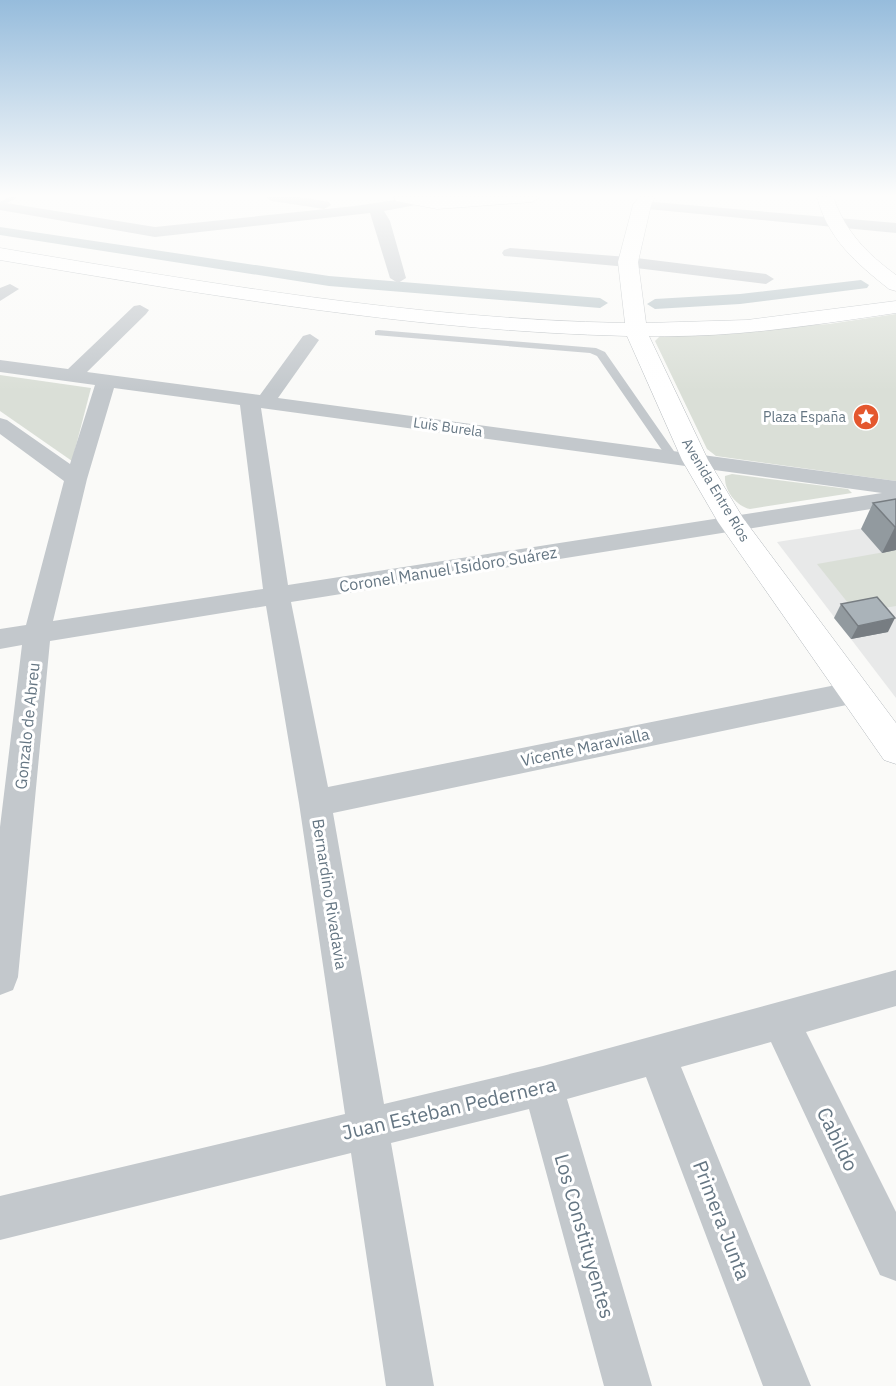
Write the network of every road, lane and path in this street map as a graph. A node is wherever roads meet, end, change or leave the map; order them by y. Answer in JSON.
{"nodes":[{"id":1,"x":46,"y":262,"type":"edge"},
{"id":2,"x":86,"y":262,"type":"edge"},
{"id":3,"x":393,"y":262,"type":"edge"},
{"id":4,"x":624,"y":262,"type":"edge"},
{"id":5,"x":628,"y":262,"type":"junction"},
{"id":6,"x":869,"y":262,"type":"edge"},
{"id":7,"x":398,"y":278,"type":"dead end"},
{"id":8,"x":766,"y":279,"type":"dead end"},
{"id":9,"x":896,"y":285,"type":"edge"},
{"id":10,"x":896,"y":300,"type":"edge"},
{"id":11,"x":896,"y":307,"type":"edge"},
{"id":12,"x":140,"y":310,"type":"dead end"},
{"id":13,"x":637,"y":326,"type":"junction"},
{"id":14,"x":378,"y":333,"type":"dead end"},
{"id":15,"x":310,"y":340,"type":"dead end"},
{"id":16,"x":0,"y":366,"type":"edge"},
{"id":17,"x":72,"y":376,"type":"junction"},
{"id":18,"x":106,"y":382,"type":"junction"},
{"id":19,"x":258,"y":402,"type":"junction"},
{"id":20,"x":0,"y":424,"type":"edge"},
{"id":21,"x":683,"y":459,"type":"junction"},
{"id":22,"x":76,"y":478,"type":"junction"},
{"id":23,"x":896,"y":488,"type":"edge"},
{"id":24,"x":896,"y":498,"type":"edge"},
{"id":25,"x":732,"y":522,"type":"junction"},
{"id":26,"x":277,"y":597,"type":"junction"},
{"id":27,"x":38,"y":633,"type":"junction"},
{"id":28,"x":0,"y":639,"type":"edge"},
{"id":29,"x":856,"y":692,"type":"junction"},
{"id":30,"x":896,"y":750,"type":"edge"},
{"id":31,"x":315,"y":803,"type":"junction"},
{"id":32,"x":0,"y":977,"type":"edge"},
{"id":33,"x":894,"y":993,"type":"edge"},
{"id":34,"x":780,"y":1020,"type":"junction"},
{"id":35,"x":657,"y":1054,"type":"junction"},
{"id":36,"x":543,"y":1086,"type":"junction"},
{"id":37,"x":367,"y":1127,"type":"junction"},
{"id":38,"x":0,"y":1218,"type":"edge"},
{"id":39,"x":896,"y":1259,"type":"edge"},
{"id":40,"x":410,"y":1386,"type":"edge"},
{"id":41,"x":628,"y":1386,"type":"edge"},
{"id":42,"x":788,"y":1386,"type":"edge"}],
"edges":[{"from":1,"to":13,"type":"main road"},
{"from":2,"to":13,"type":"main road"},
{"from":3,"to":7,"type":"street"},
{"from":4,"to":5,"type":"street"},
{"from":5,"to":8,"type":"street"},
{"from":5,"to":13,"type":"main road","name":"Avenida Entre Ríos"},
{"from":6,"to":9,"type":"main road"},
{"from":10,"to":13,"type":"main road"},
{"from":11,"to":13,"type":"main road"},
{"from":12,"to":17,"type":"street"},
{"from":13,"to":21,"type":"main road","name":"Avenida Entre Ríos"},
{"from":14,"to":21,"type":"lane"},
{"from":15,"to":19,"type":"street"},
{"from":16,"to":17,"type":"street","name":"Luis Burela"},
{"from":17,"to":18,"type":"street","name":"Luis Burela"},
{"from":18,"to":19,"type":"street","name":"Luis Burela"},
{"from":18,"to":22,"type":"street","name":"Gonzalo de Abreu"},
{"from":19,"to":21,"type":"street","name":"Luis Burela"},
{"from":19,"to":26,"type":"street","name":"Bernardino Rivadavia"},
{"from":20,"to":22,"type":"street"},
{"from":21,"to":23,"type":"street","name":"Luis Burela"},
{"from":21,"to":25,"type":"main road","name":"Avenida Entre Ríos"},
{"from":22,"to":27,"type":"street","name":"Gonzalo de Abreu"},
{"from":24,"to":25,"type":"street","name":"Coronel Manuel Isidoro Suárez"},
{"from":25,"to":26,"type":"street","name":"Coronel Manuel Isidoro Suárez"},
{"from":25,"to":29,"type":"main road","name":"Avenida Entre Ríos"},
{"from":26,"to":27,"type":"street","name":"Coronel Manuel Isidoro Suárez"},
{"from":26,"to":31,"type":"street","name":"Bernardino Rivadavia"},
{"from":27,"to":28,"type":"street","name":"Coronel Manuel Isidoro Suárez"},
{"from":27,"to":32,"type":"street","name":"Gonzalo de Abreu"},
{"from":29,"to":30,"type":"main road","name":"Avenida Entre Ríos"},
{"from":29,"to":31,"type":"street","name":"Vicente Maravialla"},
{"from":31,"to":37,"type":"street","name":"Bernardino Rivadavia"},
{"from":33,"to":34,"type":"street","name":"Juan Esteban Pedernera"},
{"from":34,"to":35,"type":"street","name":"Juan Esteban Pedernera"},
{"from":34,"to":39,"type":"street","name":"Cabildo"},
{"from":35,"to":36,"type":"street","name":"Juan Esteban Pedernera"},
{"from":35,"to":42,"type":"street","name":"Primera Junta"},
{"from":36,"to":37,"type":"street","name":"Juan Esteban Pedernera"},
{"from":36,"to":41,"type":"street","name":"Los Constituyentes"},
{"from":37,"to":38,"type":"street","name":"Juan Esteban Pedernera"},
{"from":37,"to":40,"type":"street","name":"Bernardino Rivadavia"}]}
